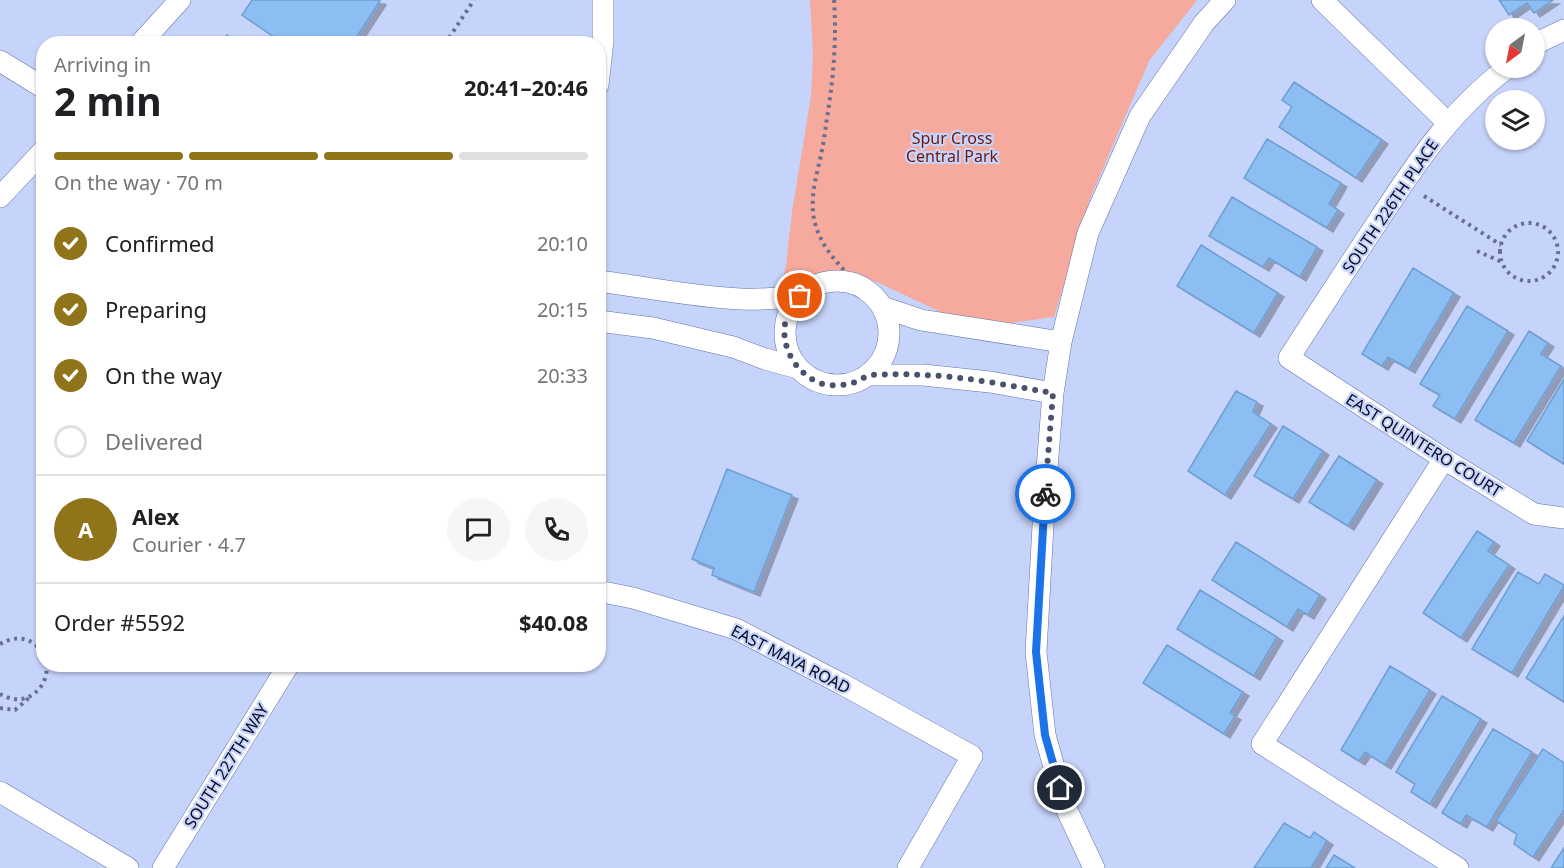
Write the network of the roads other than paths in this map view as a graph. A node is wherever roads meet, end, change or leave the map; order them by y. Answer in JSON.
{"nodes":[{"id":1,"x":180,"y":0,"type":"edge"},
{"id":2,"x":603,"y":0,"type":"edge"},
{"id":3,"x":1226,"y":0,"type":"edge"},
{"id":4,"x":1322,"y":0,"type":"edge"},
{"id":5,"x":1564,"y":30,"type":"edge"},
{"id":6,"x":147,"y":36,"type":"edge"},
{"id":7,"x":603,"y":36,"type":"edge"},
{"id":8,"x":1545,"y":39,"type":"edge"},
{"id":9,"x":0,"y":61,"type":"edge"},
{"id":10,"x":1493,"y":78,"type":"edge"},
{"id":11,"x":36,"y":83,"type":"edge"},
{"id":12,"x":1448,"y":123,"type":"junction"},
{"id":13,"x":36,"y":159,"type":"edge"},
{"id":14,"x":0,"y":197,"type":"edge"},
{"id":15,"x":606,"y":282,"type":"edge"},
{"id":16,"x":800,"y":296,"type":"junction"},
{"id":17,"x":882,"y":307,"type":"junction"},
{"id":18,"x":606,"y":322,"type":"edge"},
{"id":19,"x":1061,"y":342,"type":"junction"},
{"id":20,"x":1288,"y":358,"type":"joint"},
{"id":21,"x":798,"y":368,"type":"junction"},
{"id":22,"x":868,"y":375,"type":"junction"},
{"id":23,"x":1053,"y":393,"type":"junction"},
{"id":24,"x":1444,"y":459,"type":"junction"},
{"id":25,"x":1564,"y":518,"type":"edge"},
{"id":26,"x":606,"y":593,"type":"edge"},
{"id":27,"x":284,"y":672,"type":"edge"},
{"id":28,"x":0,"y":792,"type":"edge"},
{"id":29,"x":128,"y":868,"type":"edge"},
{"id":30,"x":163,"y":868,"type":"edge"},
{"id":31,"x":908,"y":868,"type":"edge"},
{"id":32,"x":1094,"y":868,"type":"edge"},
{"id":33,"x":1458,"y":868,"type":"edge"}],
"edges":[{"from":1,"to":6,"type":"street"},
{"from":2,"to":7,"type":"street"},
{"from":3,"to":19,"type":"street"},
{"from":4,"to":12,"type":"street"},
{"from":5,"to":8,"type":"street"},
{"from":9,"to":11,"type":"street"},
{"from":10,"to":12,"type":"street","name":"SOUTH 226TH PLACE"},
{"from":12,"to":20,"type":"street","name":"SOUTH 226TH PLACE"},
{"from":13,"to":14,"type":"street"},
{"from":15,"to":16,"type":"street"},
{"from":16,"to":17,"type":"street"},
{"from":16,"to":21,"type":"street"},
{"from":17,"to":19,"type":"street"},
{"from":17,"to":22,"type":"street"},
{"from":18,"to":21,"type":"street"},
{"from":19,"to":23,"type":"street"},
{"from":20,"to":24,"type":"street","name":"EAST QUINTERO COURT"},
{"from":21,"to":22,"type":"street"},
{"from":22,"to":23,"type":"street"},
{"from":23,"to":32,"type":"street"},
{"from":24,"to":25,"type":"street","name":"EAST QUINTERO COURT"},
{"from":24,"to":33,"type":"street"},
{"from":26,"to":31,"type":"street","name":"EAST MAYA ROAD"},
{"from":27,"to":30,"type":"street","name":"SOUTH 227TH WAY"},
{"from":28,"to":29,"type":"street"}]}
